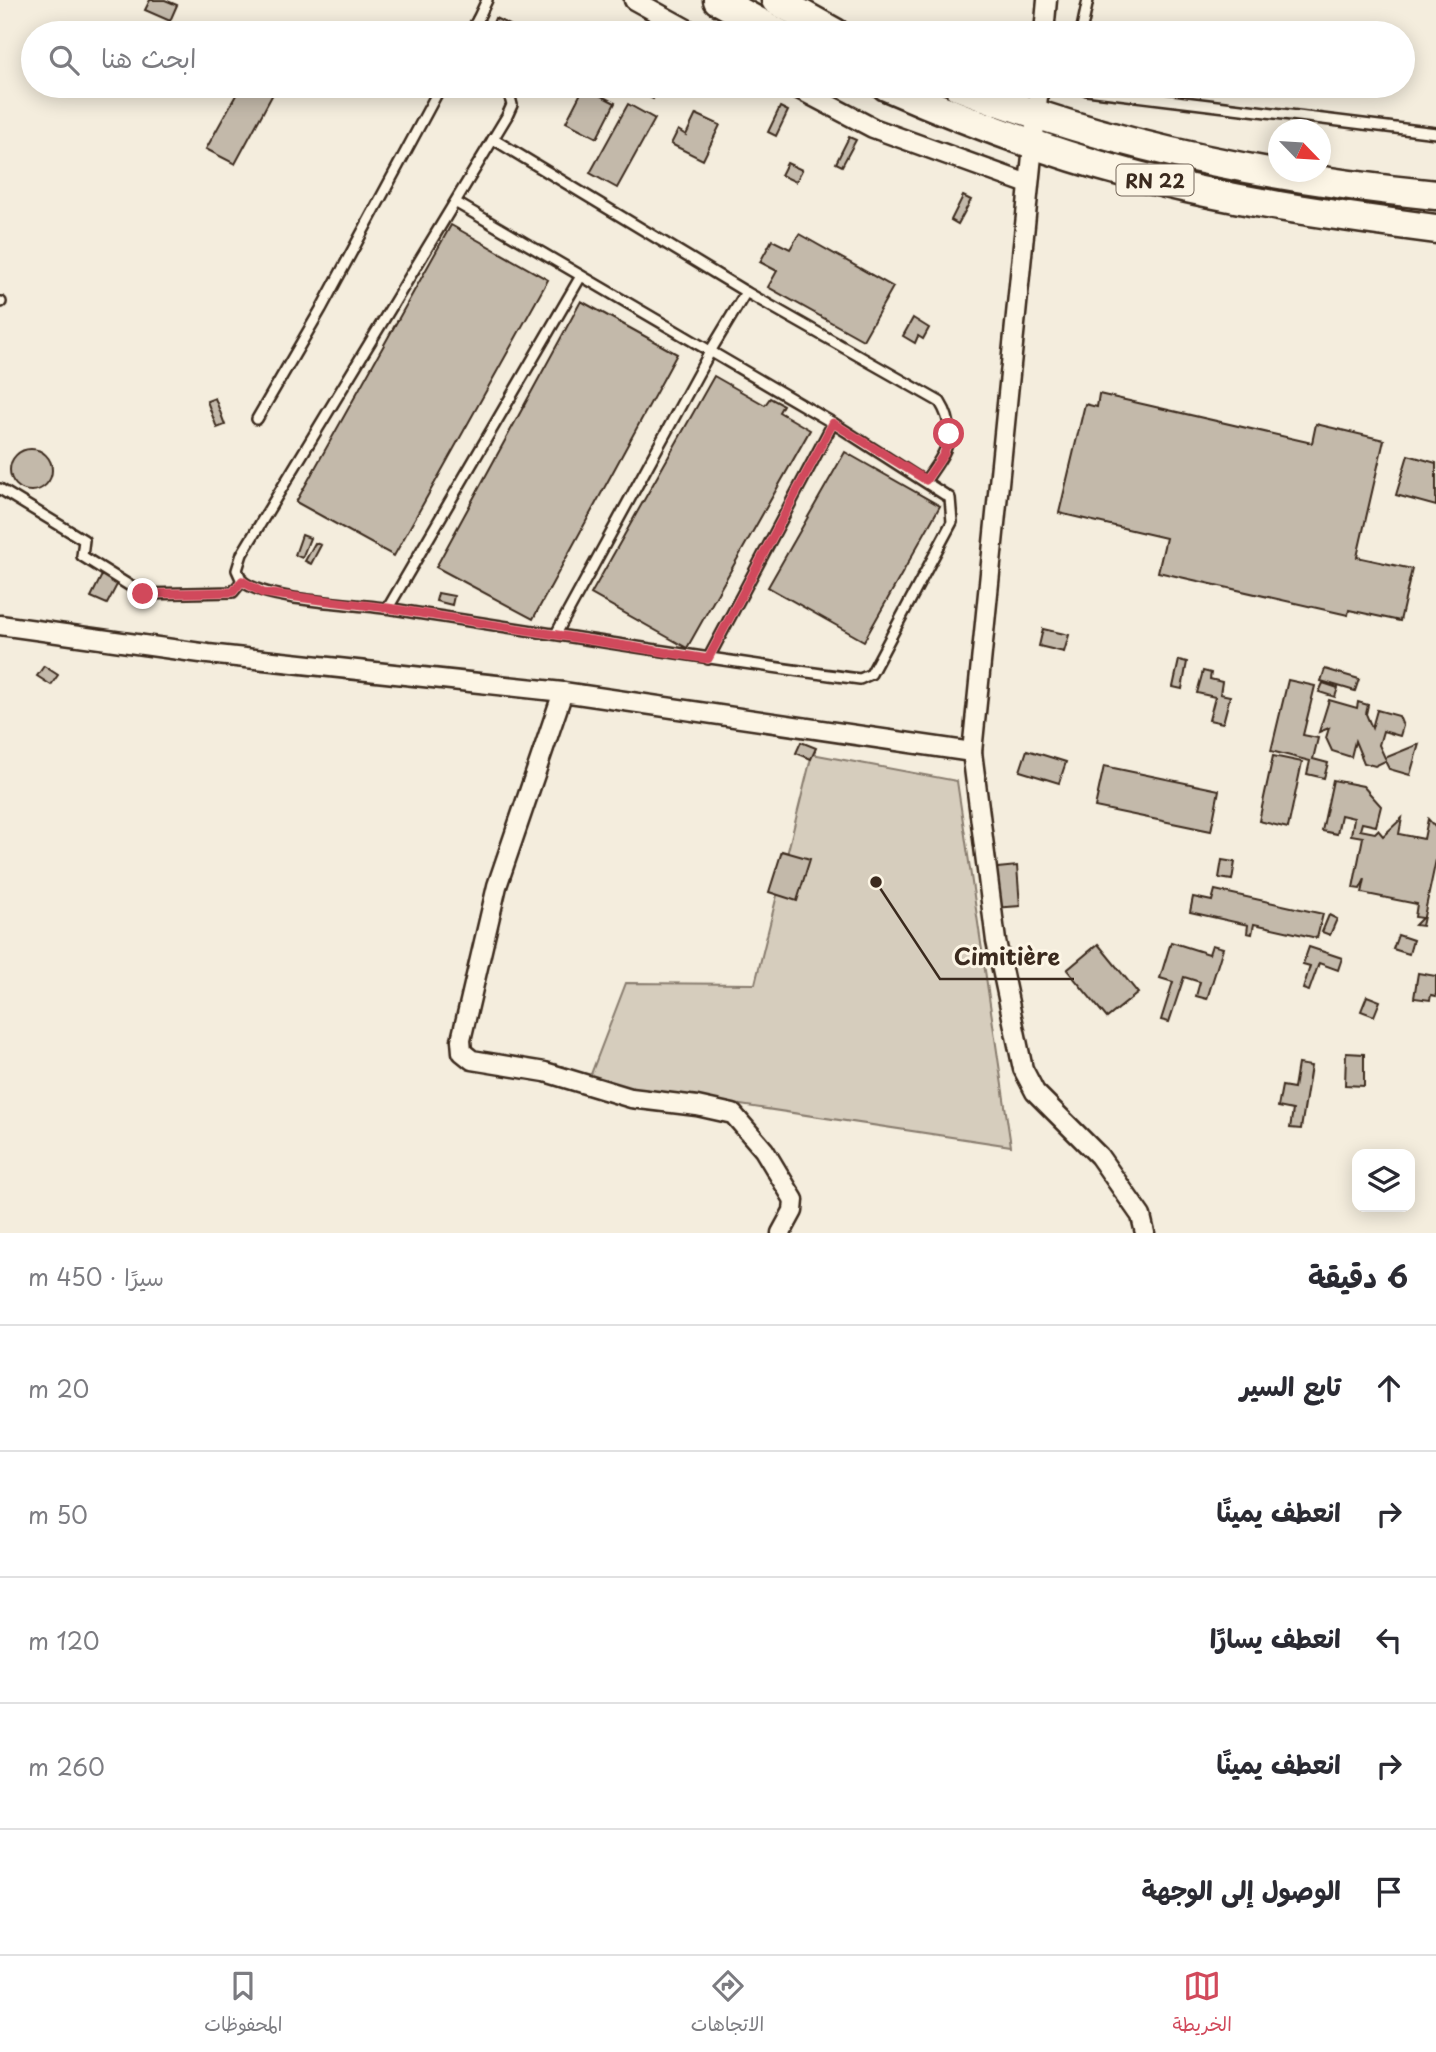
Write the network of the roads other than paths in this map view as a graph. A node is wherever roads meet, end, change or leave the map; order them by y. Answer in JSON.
{"nodes":[{"id":1,"x":487,"y":0,"type":"edge"},
{"id":2,"x":634,"y":0,"type":"edge"},
{"id":3,"x":718,"y":0,"type":"edge"},
{"id":4,"x":776,"y":0,"type":"edge"},
{"id":5,"x":1047,"y":0,"type":"edge"},
{"id":6,"x":1088,"y":0,"type":"edge"},
{"id":7,"x":478,"y":19,"type":"edge"},
{"id":8,"x":672,"y":21,"type":"edge"},
{"id":9,"x":756,"y":21,"type":"edge"},
{"id":10,"x":814,"y":21,"type":"edge"},
{"id":11,"x":1045,"y":21,"type":"edge"},
{"id":12,"x":1084,"y":21,"type":"edge"},
{"id":13,"x":435,"y":98,"type":"edge"},
{"id":14,"x":510,"y":98,"type":"edge"},
{"id":15,"x":816,"y":98,"type":"edge"},
{"id":16,"x":914,"y":98,"type":"edge"},
{"id":17,"x":1152,"y":98,"type":"edge"},
{"id":18,"x":1038,"y":99,"type":"edge"},
{"id":19,"x":1436,"y":133,"type":"edge"},
{"id":20,"x":493,"y":139,"type":"junction"},
{"id":21,"x":1035,"y":144,"type":"junction"},
{"id":22,"x":1028,"y":184,"type":"junction"},
{"id":23,"x":1436,"y":195,"type":"edge"},
{"id":24,"x":455,"y":202,"type":"junction"},
{"id":25,"x":1436,"y":229,"type":"edge"},
{"id":26,"x":581,"y":276,"type":"junction"},
{"id":27,"x":746,"y":292,"type":"junction"},
{"id":28,"x":710,"y":351,"type":"junction"},
{"id":29,"x":257,"y":419,"type":"dead end"},
{"id":30,"x":833,"y":423,"type":"junction"},
{"id":31,"x":926,"y":480,"type":"junction"},
{"id":32,"x":0,"y":489,"type":"edge"},
{"id":33,"x":242,"y":581,"type":"junction"},
{"id":34,"x":388,"y":608,"type":"junction"},
{"id":35,"x":0,"y":625,"type":"edge"},
{"id":36,"x":556,"y":634,"type":"junction"},
{"id":37,"x":708,"y":659,"type":"junction"},
{"id":38,"x":563,"y":692,"type":"junction"},
{"id":39,"x":972,"y":752,"type":"junction"},
{"id":40,"x":781,"y":1233,"type":"edge"},
{"id":41,"x":1145,"y":1233,"type":"edge"}],
"edges":[{"from":1,"to":7,"type":"lane"},
{"from":2,"to":8,"type":"street"},
{"from":3,"to":9,"type":"highway"},
{"from":4,"to":10,"type":"highway"},
{"from":5,"to":11,"type":"street"},
{"from":6,"to":12,"type":"lane"},
{"from":13,"to":29,"type":"lane"},
{"from":14,"to":20,"type":"lane"},
{"from":15,"to":22,"type":"street"},
{"from":16,"to":21,"type":"highway","number":"RN 22"},
{"from":17,"to":19,"type":"lane"},
{"from":18,"to":21,"type":"street"},
{"from":18,"to":23,"type":"highway","number":"RN 22"},
{"from":20,"to":24,"type":"lane"},
{"from":20,"to":27,"type":"lane"},
{"from":21,"to":22,"type":"street"},
{"from":21,"to":25,"type":"highway","number":"RN 22"},
{"from":22,"to":39,"type":"street"},
{"from":24,"to":26,"type":"lane"},
{"from":24,"to":33,"type":"lane"},
{"from":26,"to":28,"type":"lane"},
{"from":26,"to":34,"type":"lane"},
{"from":27,"to":28,"type":"lane"},
{"from":27,"to":31,"type":"lane"},
{"from":28,"to":30,"type":"lane"},
{"from":28,"to":36,"type":"lane"},
{"from":30,"to":31,"type":"lane"},
{"from":30,"to":37,"type":"lane"},
{"from":31,"to":37,"type":"lane"},
{"from":32,"to":33,"type":"lane"},
{"from":33,"to":34,"type":"lane"},
{"from":34,"to":36,"type":"lane"},
{"from":35,"to":38,"type":"street"},
{"from":36,"to":37,"type":"lane"},
{"from":38,"to":39,"type":"street"},
{"from":38,"to":40,"type":"street"},
{"from":39,"to":41,"type":"street"}]}
